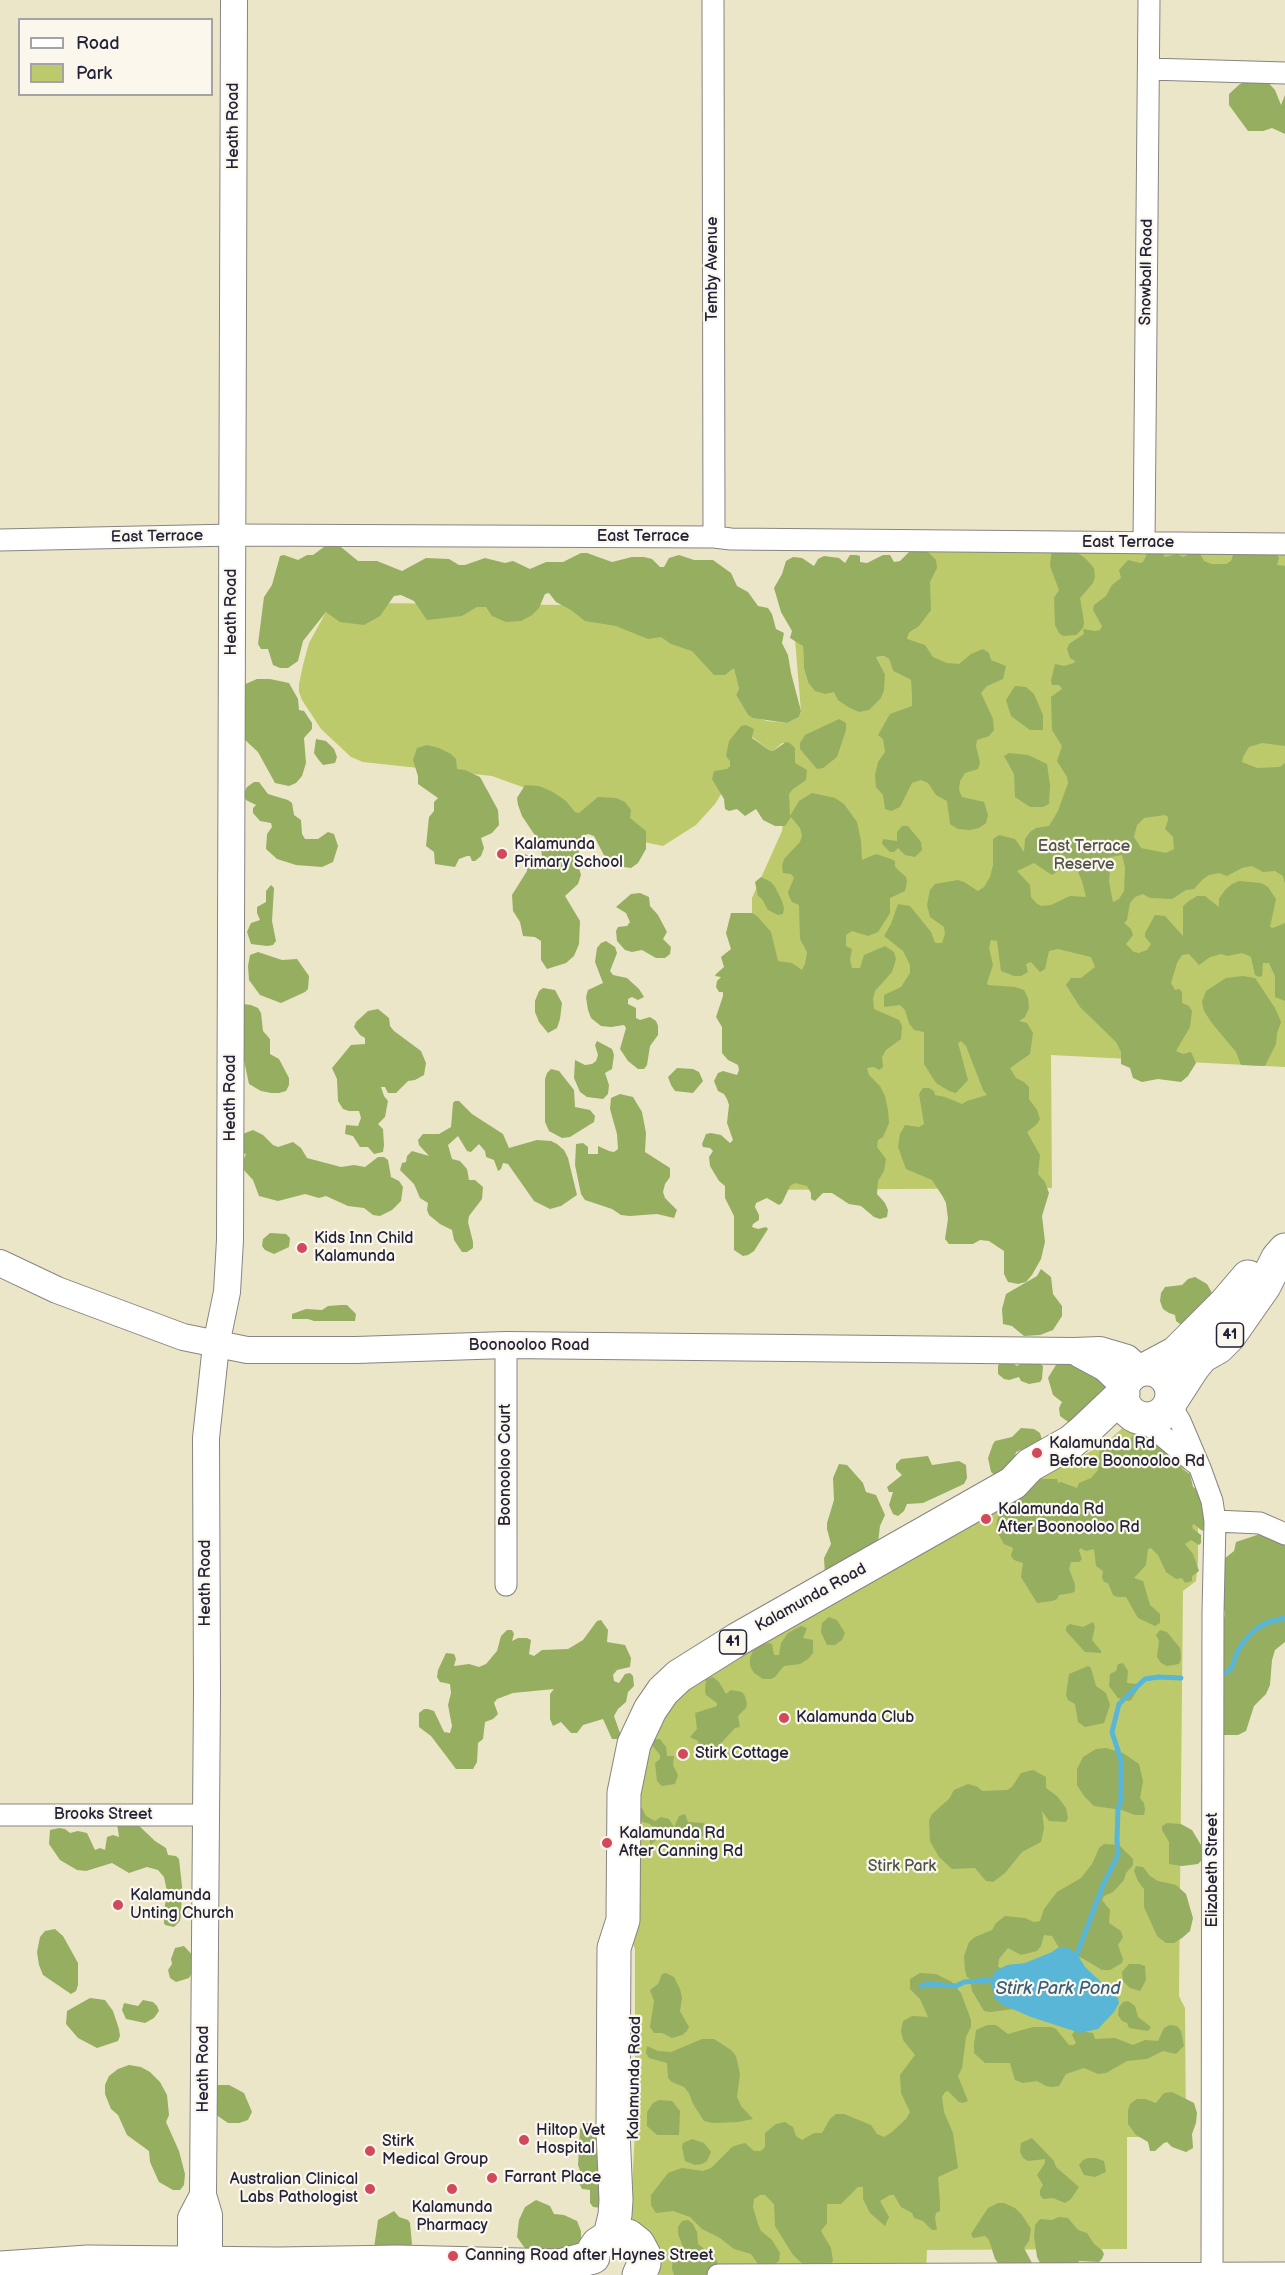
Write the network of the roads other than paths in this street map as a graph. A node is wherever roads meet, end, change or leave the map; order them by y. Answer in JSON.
{"nodes":[{"id":1,"x":234,"y":0,"type":"edge"},
{"id":2,"x":713,"y":0,"type":"edge"},
{"id":3,"x":1149,"y":0,"type":"edge"},
{"id":4,"x":1149,"y":69,"type":"junction"},
{"id":5,"x":1285,"y":74,"type":"edge"},
{"id":6,"x":232,"y":535,"type":"junction"},
{"id":7,"x":714,"y":537,"type":"junction"},
{"id":8,"x":0,"y":540,"type":"edge"},
{"id":9,"x":1144,"y":543,"type":"junction"},
{"id":10,"x":1285,"y":544,"type":"edge"},
{"id":11,"x":1281,"y":1254,"type":"edge"},
{"id":12,"x":0,"y":1263,"type":"edge"},
{"id":13,"x":216,"y":1345,"type":"junction"},
{"id":14,"x":506,"y":1345,"type":"junction"},
{"id":15,"x":1135,"y":1392,"type":"junction"},
{"id":16,"x":1170,"y":1403,"type":"junction"},
{"id":17,"x":1200,"y":1468,"type":"junction"},
{"id":18,"x":1215,"y":1521,"type":"junction"},
{"id":19,"x":1285,"y":1534,"type":"edge"},
{"id":20,"x":506,"y":1585,"type":"dead end"},
{"id":21,"x":0,"y":1815,"type":"edge"},
{"id":22,"x":206,"y":1815,"type":"junction"},
{"id":23,"x":625,"y":2260,"type":"edge"},
{"id":24,"x":0,"y":2268,"type":"edge"},
{"id":25,"x":116,"y":2269,"type":"edge"},
{"id":26,"x":200,"y":2269,"type":"edge"},
{"id":27,"x":357,"y":2269,"type":"edge"},
{"id":28,"x":1285,"y":2273,"type":"edge"},
{"id":29,"x":1212,"y":2274,"type":"edge"},
{"id":30,"x":717,"y":2275,"type":"edge"}],
"edges":[{"from":1,"to":6,"type":"street","name":"Heath Road"},
{"from":2,"to":7,"type":"street","name":"Temby Avenue"},
{"from":3,"to":4,"type":"street","name":"Snowball Road"},
{"from":4,"to":5,"type":"street"},
{"from":4,"to":9,"type":"street","name":"Snowball Road"},
{"from":6,"to":7,"type":"street","name":"East Terrace"},
{"from":6,"to":8,"type":"street","name":"East Terrace"},
{"from":6,"to":13,"type":"street","name":"Heath Road"},
{"from":7,"to":9,"type":"street","name":"East Terrace"},
{"from":9,"to":10,"type":"street","name":"East Terrace"},
{"from":11,"to":15,"type":"main road","name":"Kalamunda Road","number":"41"},
{"from":11,"to":16,"type":"main road","name":"Kalamunda Road","number":"41"},
{"from":12,"to":13,"type":"street","name":"Boonooloo Road"},
{"from":13,"to":14,"type":"street","name":"Boonooloo Road"},
{"from":13,"to":22,"type":"street","name":"Heath Road"},
{"from":14,"to":15,"type":"street","name":"Boonooloo Road"},
{"from":14,"to":20,"type":"street","name":"Boonooloo Court"},
{"from":15,"to":16,"type":"main road","number":"41"},
{"from":15,"to":16,"type":"main road"},
{"from":15,"to":17,"type":"street","name":"Elizabeth Street"},
{"from":15,"to":23,"type":"main road","name":"Kalamunda Road","number":"41"},
{"from":16,"to":17,"type":"street","name":"Elizabeth Street"},
{"from":17,"to":18,"type":"street","name":"Elizabeth Street"},
{"from":18,"to":19,"type":"street"},
{"from":18,"to":29,"type":"street","name":"Elizabeth Street"},
{"from":21,"to":22,"type":"street","name":"Brooks Street"},
{"from":22,"to":26,"type":"street","name":"Heath Road"},
{"from":23,"to":27,"type":"main road","number":"41"},
{"from":24,"to":25,"type":"main road","number":"41"},
{"from":25,"to":26,"type":"main road","number":"41"},
{"from":26,"to":27,"type":"main road","number":"41"},
{"from":28,"to":29,"type":"street"},
{"from":29,"to":30,"type":"street"}]}
